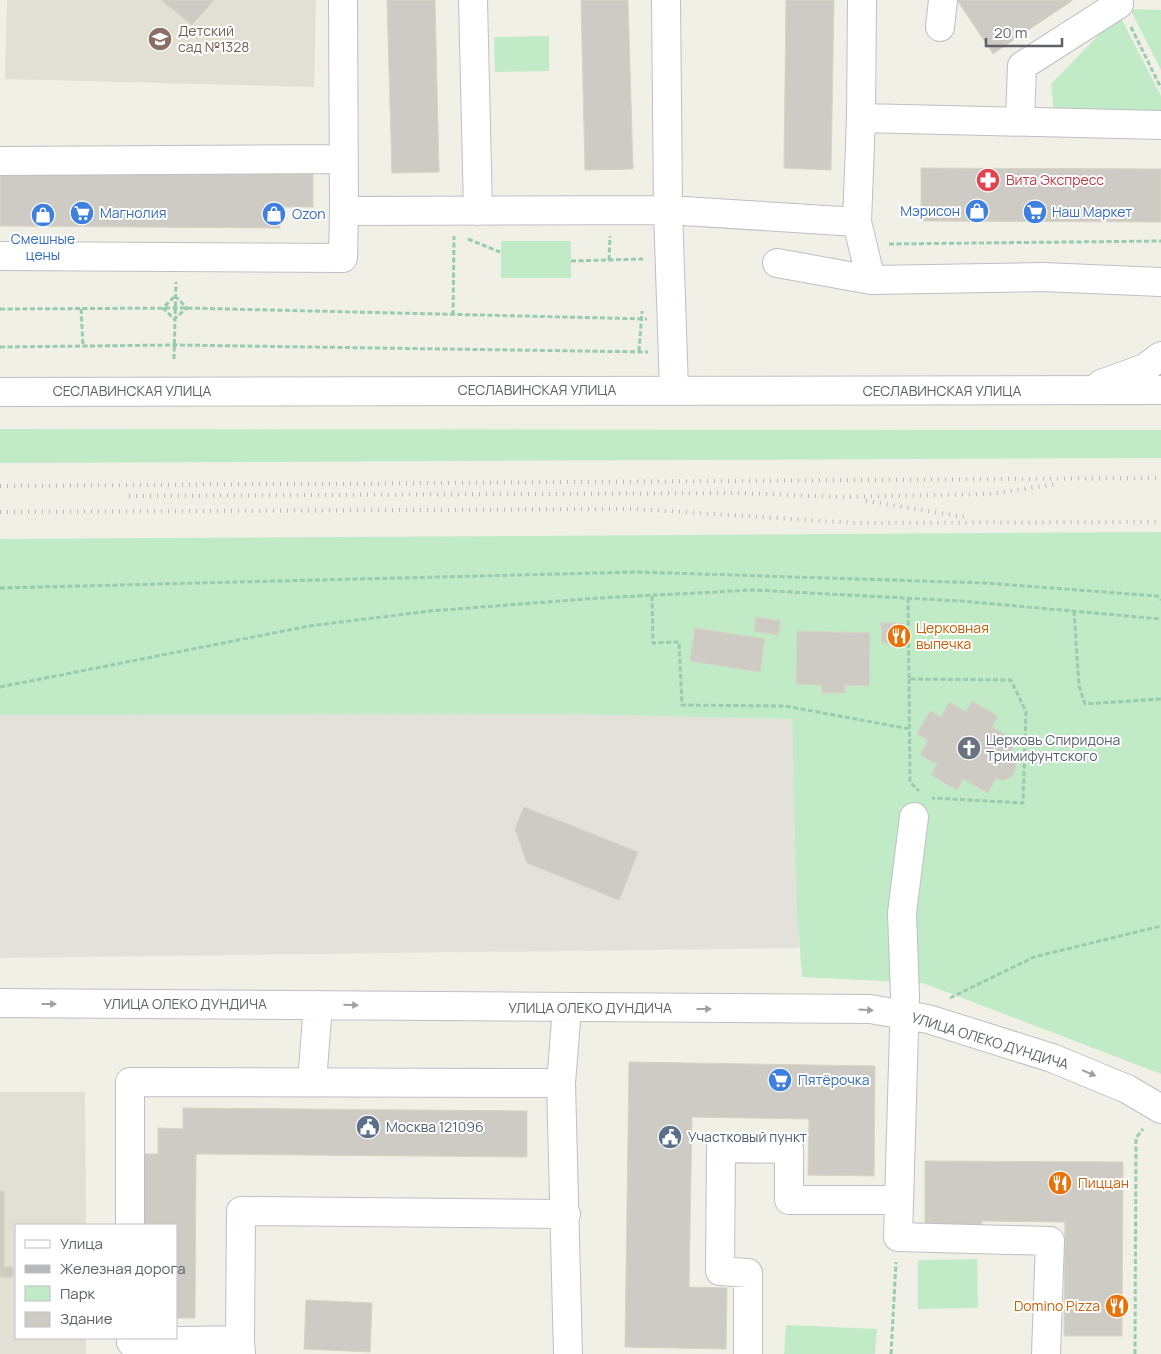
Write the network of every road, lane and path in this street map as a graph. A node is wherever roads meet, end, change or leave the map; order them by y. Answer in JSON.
{"nodes":[{"id":1,"x":343,"y":0,"type":"edge"},
{"id":2,"x":473,"y":0,"type":"edge"},
{"id":3,"x":666,"y":0,"type":"edge"},
{"id":4,"x":862,"y":0,"type":"edge"},
{"id":5,"x":943,"y":0,"type":"edge"},
{"id":6,"x":1118,"y":2,"type":"edge"},
{"id":7,"x":940,"y":27,"type":"dead end"},
{"id":8,"x":1161,"y":88,"type":"edge"},
{"id":9,"x":861,"y":118,"type":"junction"},
{"id":10,"x":1020,"y":120,"type":"junction"},
{"id":11,"x":1161,"y":124,"type":"edge"},
{"id":12,"x":343,"y":159,"type":"junction"},
{"id":13,"x":0,"y":161,"type":"edge"},
{"id":14,"x":668,"y":210,"type":"junction"},
{"id":15,"x":344,"y":211,"type":"junction"},
{"id":16,"x":478,"y":211,"type":"junction"},
{"id":17,"x":860,"y":233,"type":"junction"},
{"id":18,"x":1161,"y":241,"type":"edge"},
{"id":19,"x":500,"y":252,"type":"dead end"},
{"id":20,"x":0,"y":256,"type":"edge"},
{"id":21,"x":176,"y":257,"type":"junction"},
{"id":22,"x":644,"y":259,"type":"dead end"},
{"id":23,"x":571,"y":261,"type":"dead end"},
{"id":24,"x":777,"y":263,"type":"dead end"},
{"id":25,"x":871,"y":280,"type":"junction"},
{"id":26,"x":1161,"y":282,"type":"edge"},
{"id":27,"x":175,"y":296,"type":"junction"},
{"id":28,"x":163,"y":308,"type":"junction"},
{"id":29,"x":175,"y":308,"type":"junction"},
{"id":30,"x":187,"y":308,"type":"junction"},
{"id":31,"x":0,"y":309,"type":"edge"},
{"id":32,"x":81,"y":309,"type":"junction"},
{"id":33,"x":453,"y":315,"type":"junction"},
{"id":34,"x":174,"y":319,"type":"junction"},
{"id":35,"x":672,"y":320,"type":"junction"},
{"id":36,"x":174,"y":345,"type":"junction"},
{"id":37,"x":84,"y":346,"type":"junction"},
{"id":38,"x":0,"y":347,"type":"edge"},
{"id":39,"x":673,"y":352,"type":"junction"},
{"id":40,"x":1161,"y":356,"type":"edge"},
{"id":41,"x":174,"y":359,"type":"dead end"},
{"id":42,"x":674,"y":390,"type":"junction"},
{"id":43,"x":1161,"y":390,"type":"edge"},
{"id":44,"x":0,"y":392,"type":"edge"},
{"id":45,"x":1073,"y":392,"type":"junction"},
{"id":46,"x":0,"y":588,"type":"edge"},
{"id":47,"x":652,"y":596,"type":"junction"},
{"id":48,"x":908,"y":598,"type":"junction"},
{"id":49,"x":1161,"y":600,"type":"edge"},
{"id":50,"x":1074,"y":611,"type":"junction"},
{"id":51,"x":1161,"y":619,"type":"edge"},
{"id":52,"x":909,"y":679,"type":"junction"},
{"id":53,"x":0,"y":688,"type":"edge"},
{"id":54,"x":1161,"y":699,"type":"edge"},
{"id":55,"x":910,"y":729,"type":"junction"},
{"id":56,"x":914,"y":817,"type":"dead end"},
{"id":57,"x":1161,"y":926,"type":"edge"},
{"id":58,"x":0,"y":1003,"type":"edge"},
{"id":59,"x":318,"y":1005,"type":"junction"},
{"id":60,"x":568,"y":1008,"type":"junction"},
{"id":61,"x":911,"y":1015,"type":"junction"},
{"id":62,"x":312,"y":1082,"type":"junction"},
{"id":63,"x":561,"y":1083,"type":"junction"},
{"id":64,"x":1153,"y":1118,"type":"edge"},
{"id":65,"x":899,"y":1200,"type":"junction"},
{"id":66,"x":566,"y":1214,"type":"junction"},
{"id":67,"x":130,"y":1224,"type":"edge"},
{"id":68,"x":898,"y":1237,"type":"junction"},
{"id":69,"x":130,"y":1339,"type":"edge"},
{"id":70,"x":240,"y":1347,"type":"edge"},
{"id":71,"x":568,"y":1354,"type":"edge"},
{"id":72,"x":748,"y":1354,"type":"edge"},
{"id":73,"x":891,"y":1354,"type":"edge"},
{"id":74,"x":1046,"y":1354,"type":"edge"},
{"id":75,"x":1135,"y":1354,"type":"edge"}],
"edges":[{"from":1,"to":12,"type":"street"},
{"from":2,"to":16,"type":"street"},
{"from":3,"to":14,"type":"street"},
{"from":4,"to":9,"type":"street"},
{"from":5,"to":7,"type":"street"},
{"from":6,"to":8,"type":"path"},
{"from":6,"to":10,"type":"street"},
{"from":9,"to":10,"type":"street"},
{"from":9,"to":17,"type":"street"},
{"from":10,"to":11,"type":"street"},
{"from":12,"to":13,"type":"street"},
{"from":12,"to":15,"type":"street"},
{"from":14,"to":16,"type":"street"},
{"from":14,"to":17,"type":"street"},
{"from":14,"to":35,"type":"street"},
{"from":15,"to":16,"type":"street"},
{"from":15,"to":21,"type":"street"},
{"from":17,"to":18,"type":"path"},
{"from":17,"to":25,"type":"street"},
{"from":19,"to":33,"type":"path"},
{"from":20,"to":21,"type":"street"},
{"from":21,"to":27,"type":"path"},
{"from":22,"to":23,"type":"path"},
{"from":24,"to":25,"type":"street"},
{"from":25,"to":26,"type":"street"},
{"from":27,"to":28,"type":"path"},
{"from":27,"to":29,"type":"path"},
{"from":27,"to":30,"type":"path"},
{"from":28,"to":29,"type":"path"},
{"from":28,"to":32,"type":"path"},
{"from":28,"to":34,"type":"path"},
{"from":29,"to":30,"type":"path"},
{"from":29,"to":34,"type":"path"},
{"from":30,"to":33,"type":"path"},
{"from":30,"to":34,"type":"path"},
{"from":31,"to":32,"type":"path"},
{"from":32,"to":37,"type":"path"},
{"from":33,"to":35,"type":"path"},
{"from":34,"to":36,"type":"path"},
{"from":35,"to":39,"type":"street"},
{"from":36,"to":37,"type":"path"},
{"from":36,"to":39,"type":"path"},
{"from":36,"to":41,"type":"path"},
{"from":37,"to":38,"type":"path"},
{"from":39,"to":42,"type":"street"},
{"from":40,"to":45,"type":"street","name":"СЕСЛАВИНСКАЯ УЛИЦА"},
{"from":42,"to":44,"type":"street","name":"СЕСЛАВИНСКАЯ УЛИЦА"},
{"from":42,"to":45,"type":"street","name":"СЕСЛАВИНСКАЯ УЛИЦА"},
{"from":43,"to":45,"type":"street","name":"СЕСЛАВИНСКАЯ УЛИЦА"},
{"from":46,"to":49,"type":"path"},
{"from":47,"to":48,"type":"path"},
{"from":47,"to":53,"type":"path"},
{"from":47,"to":55,"type":"path"},
{"from":48,"to":50,"type":"path"},
{"from":48,"to":52,"type":"path"},
{"from":50,"to":51,"type":"path"},
{"from":50,"to":54,"type":"path"},
{"from":52,"to":55,"type":"path"},
{"from":52,"to":55,"type":"path"},
{"from":56,"to":61,"type":"street"},
{"from":57,"to":61,"type":"path"},
{"from":58,"to":59,"type":"street","name":"УЛИЦА ОЛЕКО ДУНДИЧА","one_way":true},
{"from":59,"to":60,"type":"street","name":"УЛИЦА ОЛЕКО ДУНДИЧА","one_way":true},
{"from":59,"to":62,"type":"street"},
{"from":60,"to":61,"type":"street","name":"УЛИЦА ОЛЕКО ДУНДИЧА","one_way":true},
{"from":60,"to":63,"type":"street"},
{"from":61,"to":64,"type":"street","name":"УЛИЦА ОЛЕКО ДУНДИЧА","one_way":true},
{"from":61,"to":65,"type":"street"},
{"from":62,"to":63,"type":"street"},
{"from":62,"to":67,"type":"street"},
{"from":63,"to":66,"type":"street"},
{"from":64,"to":75,"type":"path"},
{"from":65,"to":68,"type":"street"},
{"from":65,"to":72,"type":"street"},
{"from":66,"to":70,"type":"street"},
{"from":66,"to":71,"type":"street"},
{"from":68,"to":73,"type":"path"},
{"from":68,"to":74,"type":"street"},
{"from":69,"to":70,"type":"street"}]}
